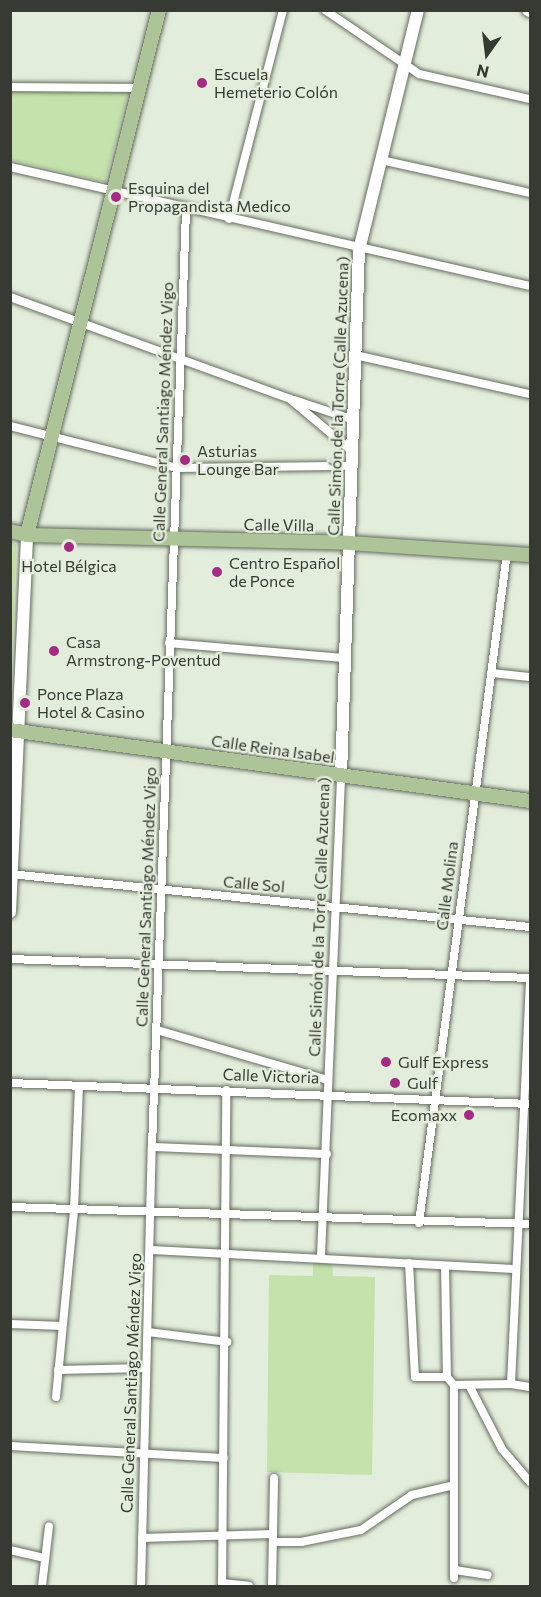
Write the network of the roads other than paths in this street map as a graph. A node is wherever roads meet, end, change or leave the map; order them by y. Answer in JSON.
{"nodes":[{"id":1,"x":159,"y":10,"type":"edge"},
{"id":2,"x":283,"y":10,"type":"edge"},
{"id":3,"x":325,"y":10,"type":"edge"},
{"id":4,"x":411,"y":10,"type":"edge"},
{"id":5,"x":418,"y":10,"type":"edge"},
{"id":6,"x":414,"y":24,"type":"junction"},
{"id":7,"x":403,"y":65,"type":"junction"},
{"id":8,"x":10,"y":87,"type":"edge"},
{"id":9,"x":138,"y":88,"type":"junction"},
{"id":10,"x":531,"y":99,"type":"edge"},
{"id":11,"x":381,"y":160,"type":"junction"},
{"id":12,"x":10,"y":167,"type":"edge"},
{"id":13,"x":113,"y":191,"type":"junction"},
{"id":14,"x":531,"y":193,"type":"edge"},
{"id":15,"x":186,"y":209,"type":"junction"},
{"id":16,"x":229,"y":219,"type":"junction"},
{"id":17,"x":359,"y":250,"type":"junction"},
{"id":18,"x":531,"y":286,"type":"edge"},
{"id":19,"x":10,"y":297,"type":"edge"},
{"id":20,"x":82,"y":324,"type":"junction"},
{"id":21,"x":355,"y":355,"type":"junction"},
{"id":22,"x":179,"y":358,"type":"junction"},
{"id":23,"x":531,"y":394,"type":"edge"},
{"id":24,"x":290,"y":399,"type":"junction"},
{"id":25,"x":354,"y":420,"type":"junction"},
{"id":26,"x":10,"y":426,"type":"edge"},
{"id":27,"x":52,"y":438,"type":"junction"},
{"id":28,"x":353,"y":452,"type":"junction"},
{"id":29,"x":352,"y":466,"type":"junction"},
{"id":30,"x":177,"y":468,"type":"junction"},
{"id":31,"x":10,"y":531,"type":"edge"},
{"id":32,"x":27,"y":535,"type":"junction"},
{"id":33,"x":174,"y":539,"type":"junction"},
{"id":34,"x":349,"y":543,"type":"junction"},
{"id":35,"x":507,"y":553,"type":"junction"},
{"id":36,"x":531,"y":555,"type":"edge"},
{"id":37,"x":169,"y":643,"type":"junction"},
{"id":38,"x":345,"y":658,"type":"junction"},
{"id":39,"x":491,"y":673,"type":"junction"},
{"id":40,"x":531,"y":677,"type":"edge"},
{"id":41,"x":16,"y":731,"type":"edge"},
{"id":42,"x":165,"y":751,"type":"junction"},
{"id":43,"x":341,"y":775,"type":"junction"},
{"id":44,"x":474,"y":793,"type":"junction"},
{"id":45,"x":531,"y":801,"type":"edge"},
{"id":46,"x":12,"y":874,"type":"edge"},
{"id":47,"x":163,"y":891,"type":"junction"},
{"id":48,"x":336,"y":906,"type":"junction"},
{"id":49,"x":10,"y":912,"type":"edge"},
{"id":50,"x":459,"y":920,"type":"junction"},
{"id":51,"x":531,"y":927,"type":"edge"},
{"id":52,"x":10,"y":959,"type":"edge"},
{"id":53,"x":158,"y":964,"type":"junction"},
{"id":54,"x":333,"y":970,"type":"junction"},
{"id":55,"x":450,"y":976,"type":"junction"},
{"id":56,"x":530,"y":978,"type":"edge"},
{"id":57,"x":157,"y":1030,"type":"junction"},
{"id":58,"x":529,"y":1030,"type":"edge"},
{"id":59,"x":328,"y":1080,"type":"junction"},
{"id":60,"x":10,"y":1083,"type":"edge"},
{"id":61,"x":79,"y":1086,"type":"junction"},
{"id":62,"x":154,"y":1089,"type":"junction"},
{"id":63,"x":226,"y":1090,"type":"junction"},
{"id":64,"x":328,"y":1093,"type":"junction"},
{"id":65,"x":434,"y":1099,"type":"junction"},
{"id":66,"x":527,"y":1103,"type":"edge"},
{"id":67,"x":152,"y":1147,"type":"junction"},
{"id":68,"x":228,"y":1150,"type":"junction"},
{"id":69,"x":327,"y":1154,"type":"junction"},
{"id":70,"x":520,"y":1163,"type":"junction"},
{"id":71,"x":531,"y":1164,"type":"edge"},
{"id":72,"x":10,"y":1207,"type":"edge"},
{"id":73,"x":74,"y":1210,"type":"junction"},
{"id":74,"x":151,"y":1213,"type":"junction"},
{"id":75,"x":228,"y":1215,"type":"junction"},
{"id":76,"x":324,"y":1219,"type":"junction"},
{"id":77,"x":419,"y":1222,"type":"junction"},
{"id":78,"x":518,"y":1223,"type":"junction"},
{"id":79,"x":531,"y":1224,"type":"edge"},
{"id":80,"x":151,"y":1250,"type":"junction"},
{"id":81,"x":227,"y":1254,"type":"junction"},
{"id":82,"x":321,"y":1256,"type":"junction"},
{"id":83,"x":408,"y":1263,"type":"junction"},
{"id":84,"x":445,"y":1266,"type":"junction"},
{"id":85,"x":515,"y":1269,"type":"junction"},
{"id":86,"x":10,"y":1324,"type":"edge"},
{"id":87,"x":62,"y":1326,"type":"junction"},
{"id":88,"x":148,"y":1332,"type":"junction"},
{"id":89,"x":227,"y":1342,"type":"junction"},
{"id":90,"x":145,"y":1368,"type":"junction"},
{"id":91,"x":58,"y":1370,"type":"junction"},
{"id":92,"x":447,"y":1377,"type":"junction"},
{"id":93,"x":511,"y":1384,"type":"junction"},
{"id":94,"x":454,"y":1385,"type":"junction"},
{"id":95,"x":470,"y":1387,"type":"junction"},
{"id":96,"x":531,"y":1387,"type":"edge"},
{"id":97,"x":56,"y":1397,"type":"dead end"},
{"id":98,"x":10,"y":1446,"type":"edge"},
{"id":99,"x":142,"y":1454,"type":"junction"},
{"id":100,"x":224,"y":1458,"type":"junction"},
{"id":101,"x":274,"y":1478,"type":"dead end"},
{"id":102,"x":531,"y":1482,"type":"edge"},
{"id":103,"x":454,"y":1485,"type":"junction"},
{"id":104,"x":49,"y":1526,"type":"dead end"},
{"id":105,"x":224,"y":1536,"type":"junction"},
{"id":106,"x":142,"y":1538,"type":"junction"},
{"id":107,"x":273,"y":1538,"type":"junction"},
{"id":108,"x":10,"y":1550,"type":"edge"},
{"id":109,"x":45,"y":1558,"type":"junction"},
{"id":110,"x":488,"y":1575,"type":"dead end"},
{"id":111,"x":222,"y":1585,"type":"edge"},
{"id":112,"x":42,"y":1587,"type":"edge"},
{"id":113,"x":141,"y":1587,"type":"edge"},
{"id":114,"x":249,"y":1587,"type":"edge"},
{"id":115,"x":272,"y":1587,"type":"edge"}],
"edges":[{"from":1,"to":9,"type":"main road"},
{"from":2,"to":16,"type":"street"},
{"from":3,"to":7,"type":"street"},
{"from":4,"to":6,"type":"street"},
{"from":5,"to":6,"type":"street","name":"Calle Simón de la Torre (Calle Azucena)"},
{"from":6,"to":7,"type":"street","name":"Calle Simón de la Torre (Calle Azucena)"},
{"from":7,"to":10,"type":"street"},
{"from":7,"to":11,"type":"street","name":"Calle Simón de la Torre (Calle Azucena)"},
{"from":8,"to":9,"type":"street"},
{"from":9,"to":13,"type":"main road"},
{"from":11,"to":14,"type":"street"},
{"from":11,"to":17,"type":"street","name":"Calle Simón de la Torre (Calle Azucena)"},
{"from":12,"to":13,"type":"street"},
{"from":13,"to":15,"type":"street"},
{"from":13,"to":20,"type":"main road"},
{"from":15,"to":16,"type":"street"},
{"from":15,"to":22,"type":"street","name":"Calle General Santiago Méndez Vigo"},
{"from":16,"to":17,"type":"street"},
{"from":17,"to":18,"type":"street"},
{"from":17,"to":21,"type":"street","name":"Calle Simón de la Torre (Calle Azucena)"},
{"from":19,"to":20,"type":"street"},
{"from":20,"to":22,"type":"street"},
{"from":20,"to":27,"type":"main road"},
{"from":21,"to":23,"type":"street"},
{"from":21,"to":25,"type":"street","name":"Calle Simón de la Torre (Calle Azucena)"},
{"from":22,"to":24,"type":"street"},
{"from":22,"to":30,"type":"street","name":"Calle General Santiago Méndez Vigo"},
{"from":24,"to":25,"type":"street"},
{"from":24,"to":28,"type":"street"},
{"from":25,"to":28,"type":"street","name":"Calle Simón de la Torre (Calle Azucena)"},
{"from":26,"to":27,"type":"street"},
{"from":27,"to":30,"type":"street"},
{"from":27,"to":32,"type":"main road"},
{"from":28,"to":29,"type":"street","name":"Calle Simón de la Torre (Calle Azucena)"},
{"from":29,"to":30,"type":"street"},
{"from":29,"to":34,"type":"street","name":"Calle Simón de la Torre (Calle Azucena)"},
{"from":30,"to":33,"type":"street","name":"Calle General Santiago Méndez Vigo"},
{"from":31,"to":32,"type":"main road","name":"Calle Villa"},
{"from":32,"to":33,"type":"main road","name":"Calle Villa"},
{"from":32,"to":41,"type":"street"},
{"from":33,"to":34,"type":"main road","name":"Calle Villa"},
{"from":33,"to":37,"type":"street","name":"Calle General Santiago Méndez Vigo"},
{"from":34,"to":35,"type":"main road","name":"Calle Villa"},
{"from":34,"to":38,"type":"street","name":"Calle Simón de la Torre (Calle Azucena)"},
{"from":35,"to":36,"type":"main road","name":"Calle Villa"},
{"from":35,"to":39,"type":"street","name":"Calle Molina"},
{"from":37,"to":38,"type":"street"},
{"from":37,"to":42,"type":"street","name":"Calle General Santiago Méndez Vigo"},
{"from":38,"to":43,"type":"street","name":"Calle Simón de la Torre (Calle Azucena)"},
{"from":39,"to":40,"type":"street"},
{"from":39,"to":44,"type":"street","name":"Calle Molina"},
{"from":41,"to":42,"type":"main road","name":"Calle Reina Isabel"},
{"from":41,"to":46,"type":"street"},
{"from":42,"to":43,"type":"main road","name":"Calle Reina Isabel"},
{"from":42,"to":47,"type":"street","name":"Calle General Santiago Méndez Vigo"},
{"from":43,"to":44,"type":"main road","name":"Calle Reina Isabel"},
{"from":43,"to":48,"type":"street","name":"Calle Simón de la Torre (Calle Azucena)"},
{"from":44,"to":45,"type":"main road","name":"Calle Reina Isabel"},
{"from":44,"to":50,"type":"street","name":"Calle Molina"},
{"from":46,"to":47,"type":"street","name":"Calle Sol"},
{"from":46,"to":49,"type":"street"},
{"from":47,"to":48,"type":"street","name":"Calle Sol"},
{"from":47,"to":53,"type":"street","name":"Calle General Santiago Méndez Vigo"},
{"from":48,"to":50,"type":"street","name":"Calle Sol"},
{"from":48,"to":54,"type":"street","name":"Calle Simón de la Torre (Calle Azucena)"},
{"from":50,"to":51,"type":"street","name":"Calle Sol"},
{"from":50,"to":55,"type":"street","name":"Calle Molina"},
{"from":52,"to":53,"type":"street"},
{"from":53,"to":54,"type":"street"},
{"from":53,"to":57,"type":"street","name":"Calle General Santiago Méndez Vigo"},
{"from":54,"to":55,"type":"street"},
{"from":54,"to":59,"type":"street","name":"Calle Simón de la Torre (Calle Azucena)"},
{"from":55,"to":56,"type":"street"},
{"from":55,"to":65,"type":"street","name":"Calle Molina"},
{"from":56,"to":58,"type":"street"},
{"from":57,"to":59,"type":"street"},
{"from":57,"to":62,"type":"street","name":"Calle General Santiago Méndez Vigo"},
{"from":58,"to":66,"type":"street"},
{"from":59,"to":64,"type":"street","name":"Calle Simón de la Torre (Calle Azucena)"},
{"from":60,"to":61,"type":"street","name":"Calle Victoria"},
{"from":61,"to":62,"type":"street","name":"Calle Victoria"},
{"from":61,"to":73,"type":"street"},
{"from":62,"to":63,"type":"street","name":"Calle Victoria"},
{"from":62,"to":67,"type":"street","name":"Calle General Santiago Méndez Vigo"},
{"from":63,"to":64,"type":"street","name":"Calle Victoria"},
{"from":63,"to":68,"type":"street"},
{"from":64,"to":65,"type":"street","name":"Calle Victoria"},
{"from":64,"to":69,"type":"street","name":"Calle Simón de la Torre (Calle Azucena)"},
{"from":65,"to":66,"type":"street","name":"Calle Victoria"},
{"from":65,"to":77,"type":"street","name":"Calle Molina"},
{"from":66,"to":70,"type":"street"},
{"from":67,"to":68,"type":"street"},
{"from":67,"to":74,"type":"street","name":"Calle General Santiago Méndez Vigo"},
{"from":68,"to":69,"type":"street"},
{"from":68,"to":75,"type":"street"},
{"from":69,"to":76,"type":"street","name":"Calle Simón de la Torre (Calle Azucena)"},
{"from":70,"to":71,"type":"street"},
{"from":70,"to":78,"type":"street"},
{"from":72,"to":73,"type":"street"},
{"from":73,"to":74,"type":"street"},
{"from":73,"to":87,"type":"street"},
{"from":74,"to":75,"type":"street"},
{"from":74,"to":80,"type":"street","name":"Calle General Santiago Méndez Vigo"},
{"from":75,"to":76,"type":"street"},
{"from":75,"to":81,"type":"street"},
{"from":76,"to":77,"type":"street"},
{"from":76,"to":82,"type":"street","name":"Calle Simón de la Torre (Calle Azucena)"},
{"from":77,"to":78,"type":"street"},
{"from":78,"to":79,"type":"street"},
{"from":78,"to":85,"type":"street"},
{"from":80,"to":81,"type":"street"},
{"from":80,"to":88,"type":"street","name":"Calle General Santiago Méndez Vigo"},
{"from":81,"to":82,"type":"street"},
{"from":81,"to":89,"type":"street"},
{"from":82,"to":83,"type":"street"},
{"from":83,"to":84,"type":"street"},
{"from":83,"to":92,"type":"street"},
{"from":84,"to":85,"type":"street"},
{"from":84,"to":92,"type":"street"},
{"from":85,"to":93,"type":"street"},
{"from":86,"to":87,"type":"street"},
{"from":87,"to":91,"type":"street"},
{"from":88,"to":89,"type":"street"},
{"from":88,"to":90,"type":"street","name":"Calle General Santiago Méndez Vigo"},
{"from":89,"to":100,"type":"street"},
{"from":90,"to":91,"type":"street"},
{"from":90,"to":99,"type":"street","name":"Calle General Santiago Méndez Vigo"},
{"from":91,"to":97,"type":"street"},
{"from":92,"to":94,"type":"street"},
{"from":93,"to":95,"type":"street"},
{"from":93,"to":96,"type":"street"},
{"from":94,"to":95,"type":"street"},
{"from":94,"to":103,"type":"street"},
{"from":95,"to":102,"type":"street"},
{"from":98,"to":99,"type":"street"},
{"from":99,"to":100,"type":"street"},
{"from":99,"to":106,"type":"street","name":"Calle General Santiago Méndez Vigo"},
{"from":100,"to":105,"type":"street"},
{"from":101,"to":107,"type":"street"},
{"from":103,"to":107,"type":"street"},
{"from":103,"to":110,"type":"street"},
{"from":104,"to":109,"type":"street"},
{"from":105,"to":106,"type":"street"},
{"from":105,"to":107,"type":"street"},
{"from":105,"to":111,"type":"street"},
{"from":106,"to":113,"type":"street","name":"Calle General Santiago Méndez Vigo"},
{"from":107,"to":115,"type":"street"},
{"from":108,"to":109,"type":"street"},
{"from":109,"to":112,"type":"street"},
{"from":111,"to":114,"type":"street"}]}
